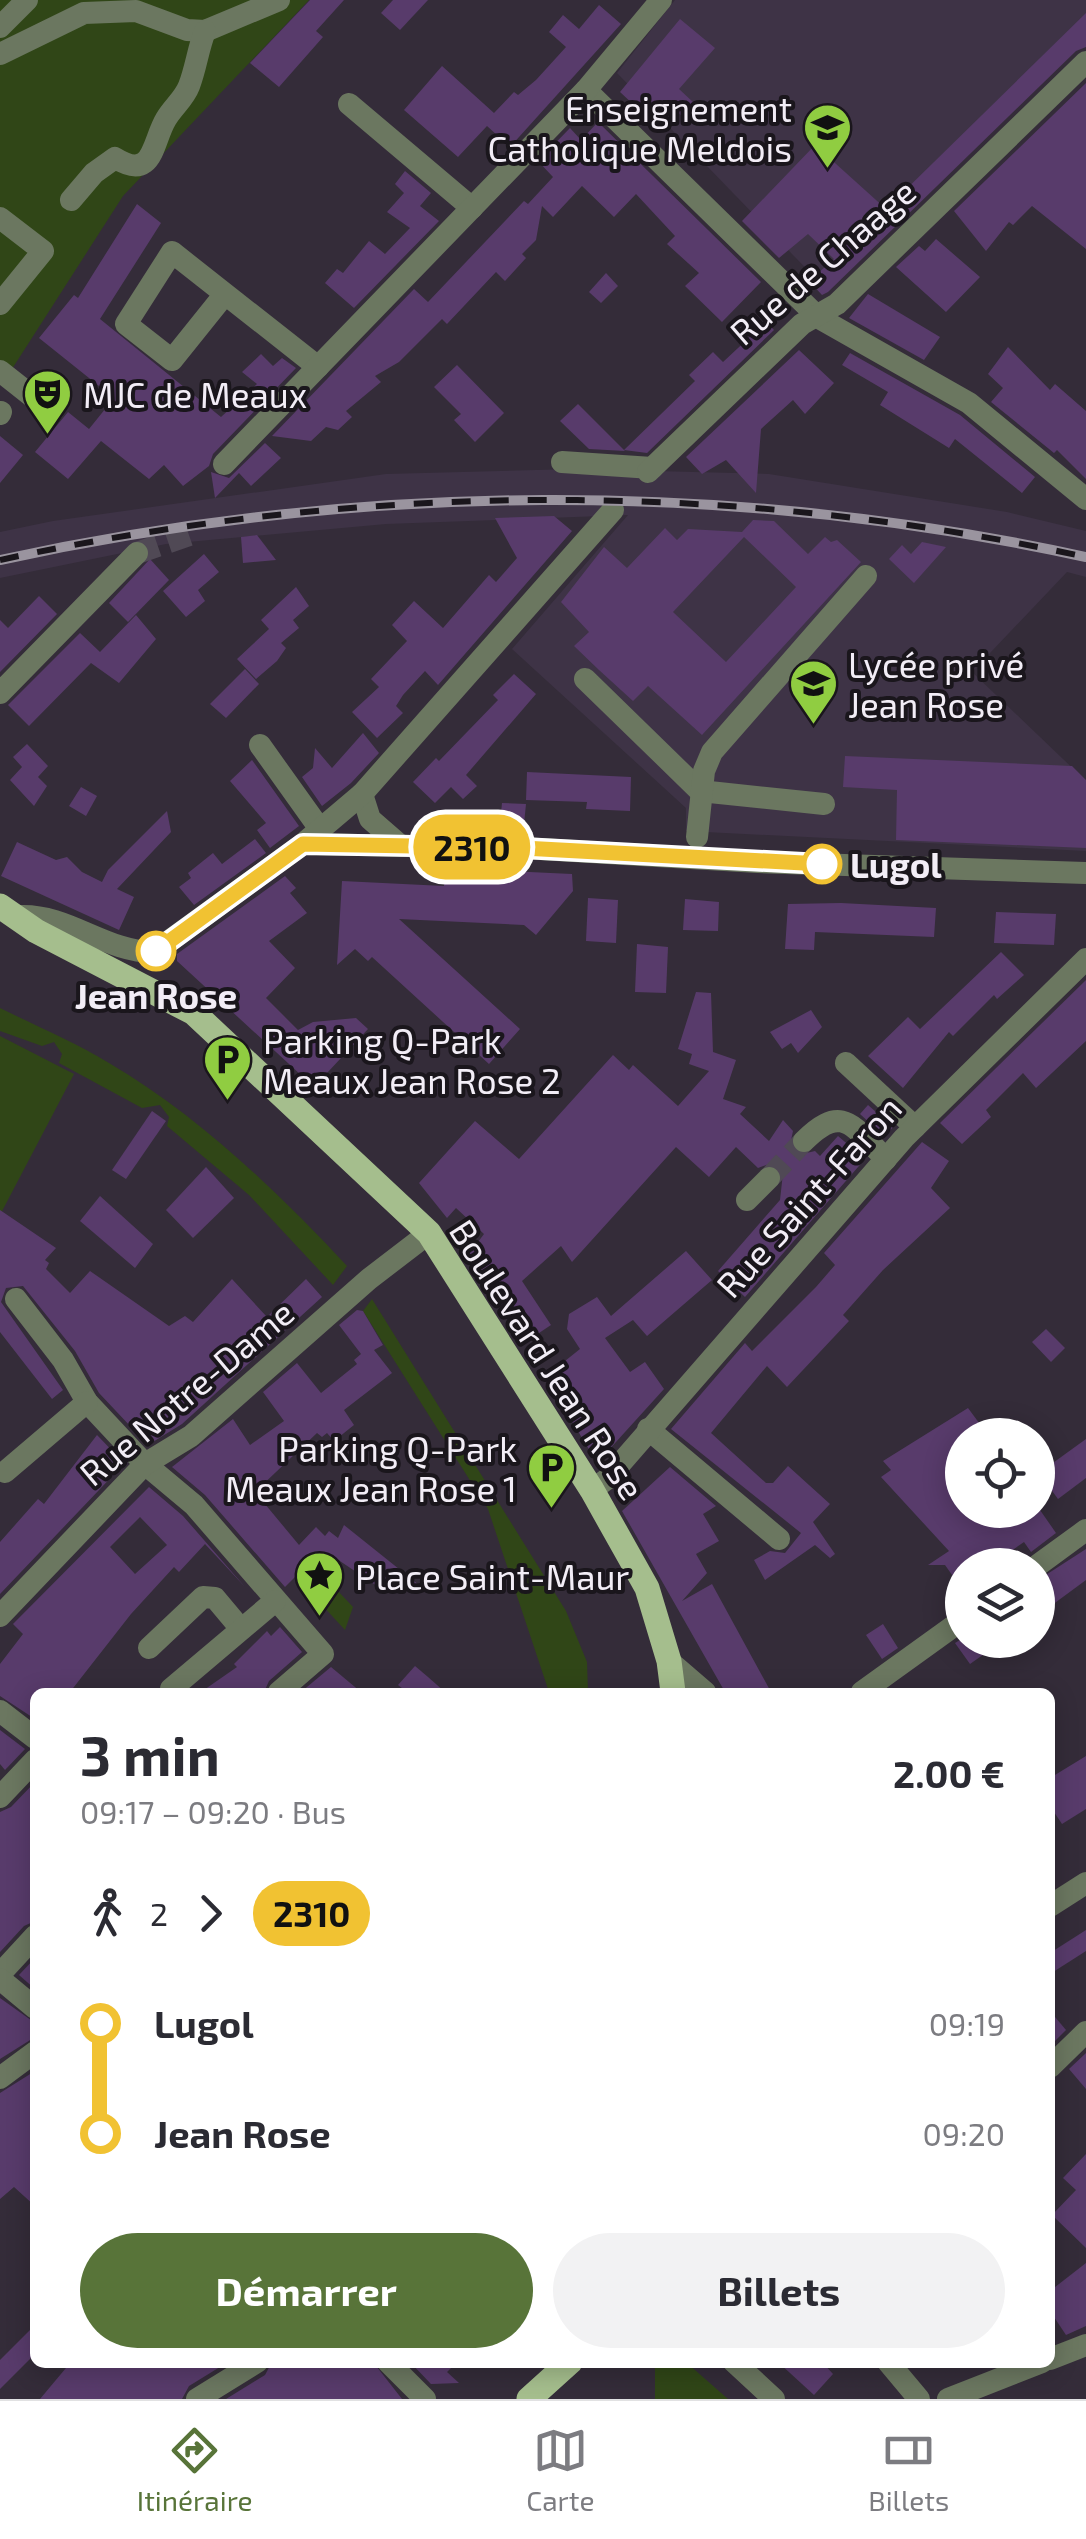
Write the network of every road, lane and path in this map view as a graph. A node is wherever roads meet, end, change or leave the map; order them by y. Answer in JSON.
{"nodes":[{"id":1,"x":27,"y":0,"type":"edge"},
{"id":2,"x":279,"y":0,"type":"edge"},
{"id":3,"x":661,"y":0,"type":"edge"},
{"id":4,"x":140,"y":6,"type":"edge"},
{"id":5,"x":0,"y":28,"type":"edge"},
{"id":6,"x":205,"y":31,"type":"junction"},
{"id":7,"x":0,"y":54,"type":"edge"},
{"id":8,"x":1086,"y":62,"type":"edge"},
{"id":9,"x":586,"y":90,"type":"junction"},
{"id":10,"x":349,"y":104,"type":"dead end"},
{"id":11,"x":71,"y":200,"type":"dead end"},
{"id":12,"x":472,"y":208,"type":"junction"},
{"id":13,"x":0,"y":218,"type":"edge"},
{"id":14,"x":225,"y":294,"type":"junction"},
{"id":15,"x":0,"y":304,"type":"edge"},
{"id":16,"x":819,"y":318,"type":"junction"},
{"id":17,"x":318,"y":368,"type":"junction"},
{"id":18,"x":0,"y":370,"type":"edge"},
{"id":19,"x":52,"y":412,"type":"dead end"},
{"id":20,"x":562,"y":462,"type":"dead end"},
{"id":21,"x":224,"y":464,"type":"dead end"},
{"id":22,"x":1086,"y":500,"type":"edge"},
{"id":23,"x":613,"y":510,"type":"dead end"},
{"id":24,"x":137,"y":552,"type":"tunnel mouth"},
{"id":25,"x":866,"y":576,"type":"dead end"},
{"id":26,"x":586,"y":679,"type":"dead end"},
{"id":27,"x":0,"y":693,"type":"edge"},
{"id":28,"x":260,"y":745,"type":"dead end"},
{"id":29,"x":700,"y":791,"type":"junction"},
{"id":30,"x":362,"y":794,"type":"junction"},
{"id":31,"x":824,"y":804,"type":"dead end"},
{"id":32,"x":311,"y":836,"type":"junction"},
{"id":33,"x":697,"y":837,"type":"dead end"},
{"id":34,"x":401,"y":846,"type":"junction"},
{"id":35,"x":1086,"y":873,"type":"edge"},
{"id":36,"x":10,"y":911,"type":"edge"},
{"id":37,"x":1086,"y":959,"type":"edge"},
{"id":38,"x":846,"y":1063,"type":"dead end"},
{"id":39,"x":915,"y":1128,"type":"junction"},
{"id":40,"x":804,"y":1141,"type":"tunnel mouth"},
{"id":41,"x":886,"y":1159,"type":"junction"},
{"id":42,"x":768,"y":1178,"type":"tunnel mouth"},
{"id":43,"x":747,"y":1200,"type":"dead end"},
{"id":44,"x":429,"y":1233,"type":"junction"},
{"id":45,"x":16,"y":1299,"type":"dead end"},
{"id":46,"x":87,"y":1402,"type":"junction"},
{"id":47,"x":648,"y":1429,"type":"junction"},
{"id":48,"x":146,"y":1464,"type":"junction"},
{"id":49,"x":6,"y":1472,"type":"dead end"},
{"id":50,"x":592,"y":1490,"type":"junction"},
{"id":51,"x":1086,"y":1530,"type":"edge"},
{"id":52,"x":779,"y":1539,"type":"dead end"},
{"id":53,"x":1055,"y":1553,"type":"edge"},
{"id":54,"x":275,"y":1601,"type":"junction"},
{"id":55,"x":0,"y":1616,"type":"edge"},
{"id":56,"x":241,"y":1629,"type":"junction"},
{"id":57,"x":945,"y":1632,"type":"edge"},
{"id":58,"x":149,"y":1648,"type":"dead end"},
{"id":59,"x":669,"y":1661,"type":"junction"},
{"id":60,"x":172,"y":1688,"type":"edge"},
{"id":61,"x":285,"y":1688,"type":"edge"},
{"id":62,"x":672,"y":1688,"type":"edge"},
{"id":63,"x":700,"y":1688,"type":"edge"},
{"id":64,"x":868,"y":1688,"type":"edge"},
{"id":65,"x":0,"y":1711,"type":"edge"},
{"id":66,"x":30,"y":1734,"type":"edge"},
{"id":67,"x":30,"y":1765,"type":"edge"},
{"id":68,"x":0,"y":1797,"type":"edge"},
{"id":69,"x":1086,"y":1883,"type":"edge"},
{"id":70,"x":1055,"y":1903,"type":"edge"},
{"id":71,"x":30,"y":1942,"type":"edge"},
{"id":72,"x":0,"y":1977,"type":"edge"},
{"id":73,"x":30,"y":2004,"type":"edge"},
{"id":74,"x":1086,"y":2032,"type":"edge"},
{"id":75,"x":30,"y":2056,"type":"edge"},
{"id":76,"x":1055,"y":2063,"type":"edge"},
{"id":77,"x":0,"y":2078,"type":"edge"},
{"id":78,"x":1086,"y":2345,"type":"edge"},
{"id":79,"x":1055,"y":2357,"type":"edge"},
{"id":80,"x":394,"y":2368,"type":"edge"},
{"id":81,"x":565,"y":2368,"type":"edge"},
{"id":82,"x":568,"y":2368,"type":"edge"},
{"id":83,"x":740,"y":2368,"type":"edge"},
{"id":84,"x":893,"y":2368,"type":"edge"},
{"id":85,"x":1027,"y":2368,"type":"edge"},
{"id":86,"x":223,"y":2370,"type":"edge"},
{"id":87,"x":197,"y":2399,"type":"edge"},
{"id":88,"x":425,"y":2399,"type":"edge"},
{"id":89,"x":529,"y":2399,"type":"edge"},
{"id":90,"x":549,"y":2399,"type":"edge"},
{"id":91,"x":774,"y":2399,"type":"edge"},
{"id":92,"x":918,"y":2399,"type":"edge"},
{"id":93,"x":948,"y":2399,"type":"edge"}],
"edges":[{"from":1,"to":5,"type":"street"},
{"from":2,"to":6,"type":"street"},
{"from":3,"to":9,"type":"street"},
{"from":4,"to":6,"type":"street"},
{"from":4,"to":7,"type":"street"},
{"from":6,"to":11,"type":"street"},
{"from":8,"to":16,"type":"street","name":"Rue de Chaage"},
{"from":9,"to":12,"type":"street"},
{"from":9,"to":16,"type":"street"},
{"from":10,"to":12,"type":"street"},
{"from":12,"to":17,"type":"street"},
{"from":13,"to":15,"type":"street"},
{"from":14,"to":14,"type":"street"},
{"from":14,"to":17,"type":"street"},
{"from":16,"to":20,"type":"street","name":"Rue de Chaage"},
{"from":16,"to":22,"type":"street"},
{"from":17,"to":21,"type":"street"},
{"from":18,"to":19,"type":"street"},
{"from":23,"to":30,"type":"street"},
{"from":24,"to":27,"type":"street"},
{"from":25,"to":29,"type":"street"},
{"from":26,"to":29,"type":"street"},
{"from":28,"to":32,"type":"street"},
{"from":29,"to":31,"type":"street"},
{"from":29,"to":33,"type":"street"},
{"from":30,"to":32,"type":"street"},
{"from":30,"to":34,"type":"street"},
{"from":32,"to":34,"type":"street"},
{"from":32,"to":36,"type":"street"},
{"from":34,"to":35,"type":"street"},
{"from":36,"to":44,"type":"main road","name":"Boulevard Jean Rose"},
{"from":37,"to":39,"type":"street","name":"Rue Saint-Faron"},
{"from":38,"to":39,"type":"street"},
{"from":39,"to":41,"type":"street","name":"Rue Saint-Faron"},
{"from":40,"to":41,"type":"street"},
{"from":41,"to":47,"type":"street","name":"Rue Saint-Faron"},
{"from":42,"to":43,"type":"street"},
{"from":44,"to":48,"type":"street","name":"Rue Notre-Dame"},
{"from":44,"to":50,"type":"main road","name":"Boulevard Jean Rose"},
{"from":45,"to":46,"type":"street"},
{"from":46,"to":48,"type":"street"},
{"from":46,"to":49,"type":"street"},
{"from":47,"to":50,"type":"street","name":"Rue Saint-Faron"},
{"from":47,"to":52,"type":"street"},
{"from":48,"to":54,"type":"street"},
{"from":48,"to":55,"type":"street","name":"Rue Notre-Dame"},
{"from":50,"to":59,"type":"main road","name":"Boulevard Jean Rose"},
{"from":51,"to":53,"type":"street"},
{"from":54,"to":56,"type":"street"},
{"from":54,"to":61,"type":"street"},
{"from":56,"to":58,"type":"street"},
{"from":56,"to":60,"type":"street"},
{"from":57,"to":64,"type":"street"},
{"from":59,"to":62,"type":"main road","name":"Boulevard Jean Rose"},
{"from":59,"to":63,"type":"street"},
{"from":65,"to":66,"type":"street"},
{"from":67,"to":68,"type":"street"},
{"from":69,"to":70,"type":"street"},
{"from":71,"to":72,"type":"street"},
{"from":72,"to":73,"type":"street"},
{"from":74,"to":76,"type":"street"},
{"from":75,"to":77,"type":"street"},
{"from":78,"to":79,"type":"street"},
{"from":80,"to":88,"type":"street"},
{"from":81,"to":89,"type":"main road"},
{"from":82,"to":90,"type":"main road"},
{"from":83,"to":91,"type":"street"},
{"from":84,"to":92,"type":"street"},
{"from":85,"to":93,"type":"street"},
{"from":86,"to":87,"type":"street"}]}
